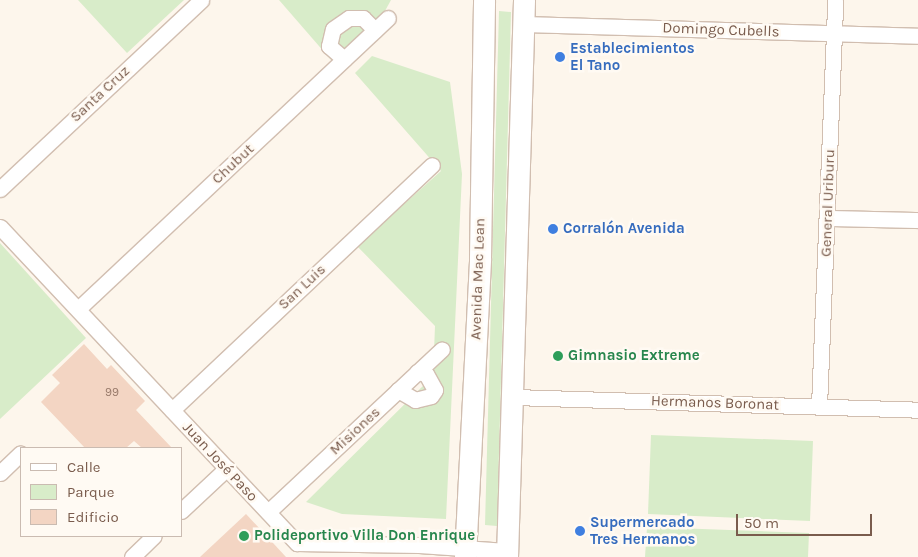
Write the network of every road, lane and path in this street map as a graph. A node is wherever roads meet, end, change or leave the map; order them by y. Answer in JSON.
{"nodes":[{"id":1,"x":201,"y":0,"type":"edge"},
{"id":2,"x":484,"y":0,"type":"edge"},
{"id":3,"x":524,"y":0,"type":"edge"},
{"id":4,"x":835,"y":0,"type":"edge"},
{"id":5,"x":388,"y":18,"type":"dead end"},
{"id":6,"x":523,"y":24,"type":"junction"},
{"id":7,"x":375,"y":30,"type":"junction"},
{"id":8,"x":834,"y":33,"type":"junction"},
{"id":9,"x":918,"y":36,"type":"edge"},
{"id":10,"x":344,"y":60,"type":"junction"},
{"id":11,"x":432,"y":165,"type":"dead end"},
{"id":12,"x":0,"y":189,"type":"edge"},
{"id":13,"x":828,"y":218,"type":"junction"},
{"id":14,"x":918,"y":220,"type":"edge"},
{"id":15,"x":0,"y":227,"type":"edge"},
{"id":16,"x":78,"y":309,"type":"junction"},
{"id":17,"x":442,"y":349,"type":"dead end"},
{"id":18,"x":417,"y":372,"type":"junction"},
{"id":19,"x":398,"y":390,"type":"junction"},
{"id":20,"x":513,"y":397,"type":"junction"},
{"id":21,"x":818,"y":406,"type":"junction"},
{"id":22,"x":172,"y":410,"type":"junction"},
{"id":23,"x":918,"y":410,"type":"edge"},
{"id":24,"x":20,"y":454,"type":"dead end"},
{"id":25,"x":2,"y":466,"type":"edge"},
{"id":26,"x":226,"y":468,"type":"junction"},
{"id":27,"x":182,"y":509,"type":"edge"},
{"id":28,"x":268,"y":512,"type":"junction"},
{"id":29,"x":153,"y":537,"type":"edge"},
{"id":30,"x":465,"y":552,"type":"edge"},
{"id":31,"x":507,"y":554,"type":"edge"},
{"id":32,"x":132,"y":557,"type":"edge"}],
"edges":[{"from":1,"to":12,"type":"street","name":"Santa Cruz"},
{"from":2,"to":30,"type":"main road","name":"Avenida Mac Lean"},
{"from":3,"to":6,"type":"main road"},
{"from":4,"to":8,"type":"street","name":"General Uriburu"},
{"from":5,"to":7,"type":"street","name":"Chubut"},
{"from":6,"to":8,"type":"street","name":"Domingo Cubells"},
{"from":6,"to":20,"type":"main road"},
{"from":7,"to":10,"type":"street","name":"Chubut"},
{"from":7,"to":10,"type":"street"},
{"from":8,"to":9,"type":"street","name":"Domingo Cubells"},
{"from":8,"to":13,"type":"street","name":"General Uriburu"},
{"from":10,"to":16,"type":"street","name":"Chubut"},
{"from":11,"to":22,"type":"street","name":"San Luis"},
{"from":13,"to":14,"type":"street"},
{"from":13,"to":21,"type":"street","name":"General Uriburu"},
{"from":15,"to":16,"type":"street","name":"Juan José Paso"},
{"from":16,"to":22,"type":"street","name":"Juan José Paso"},
{"from":17,"to":18,"type":"street","name":"Misiones"},
{"from":18,"to":19,"type":"street","name":"Misiones"},
{"from":18,"to":19,"type":"street"},
{"from":19,"to":28,"type":"street","name":"Misiones"},
{"from":20,"to":21,"type":"street","name":"Hermanos Boronat"},
{"from":20,"to":31,"type":"main road"},
{"from":21,"to":23,"type":"street","name":"Hermanos Boronat"},
{"from":22,"to":26,"type":"street","name":"Juan José Paso"},
{"from":24,"to":25,"type":"street"},
{"from":26,"to":27,"type":"street"},
{"from":26,"to":28,"type":"street","name":"Juan José Paso"},
{"from":28,"to":30,"type":"street","name":"Juan José Paso"},
{"from":29,"to":32,"type":"street"},
{"from":30,"to":31,"type":"street","name":"Juan José Paso"}]}
